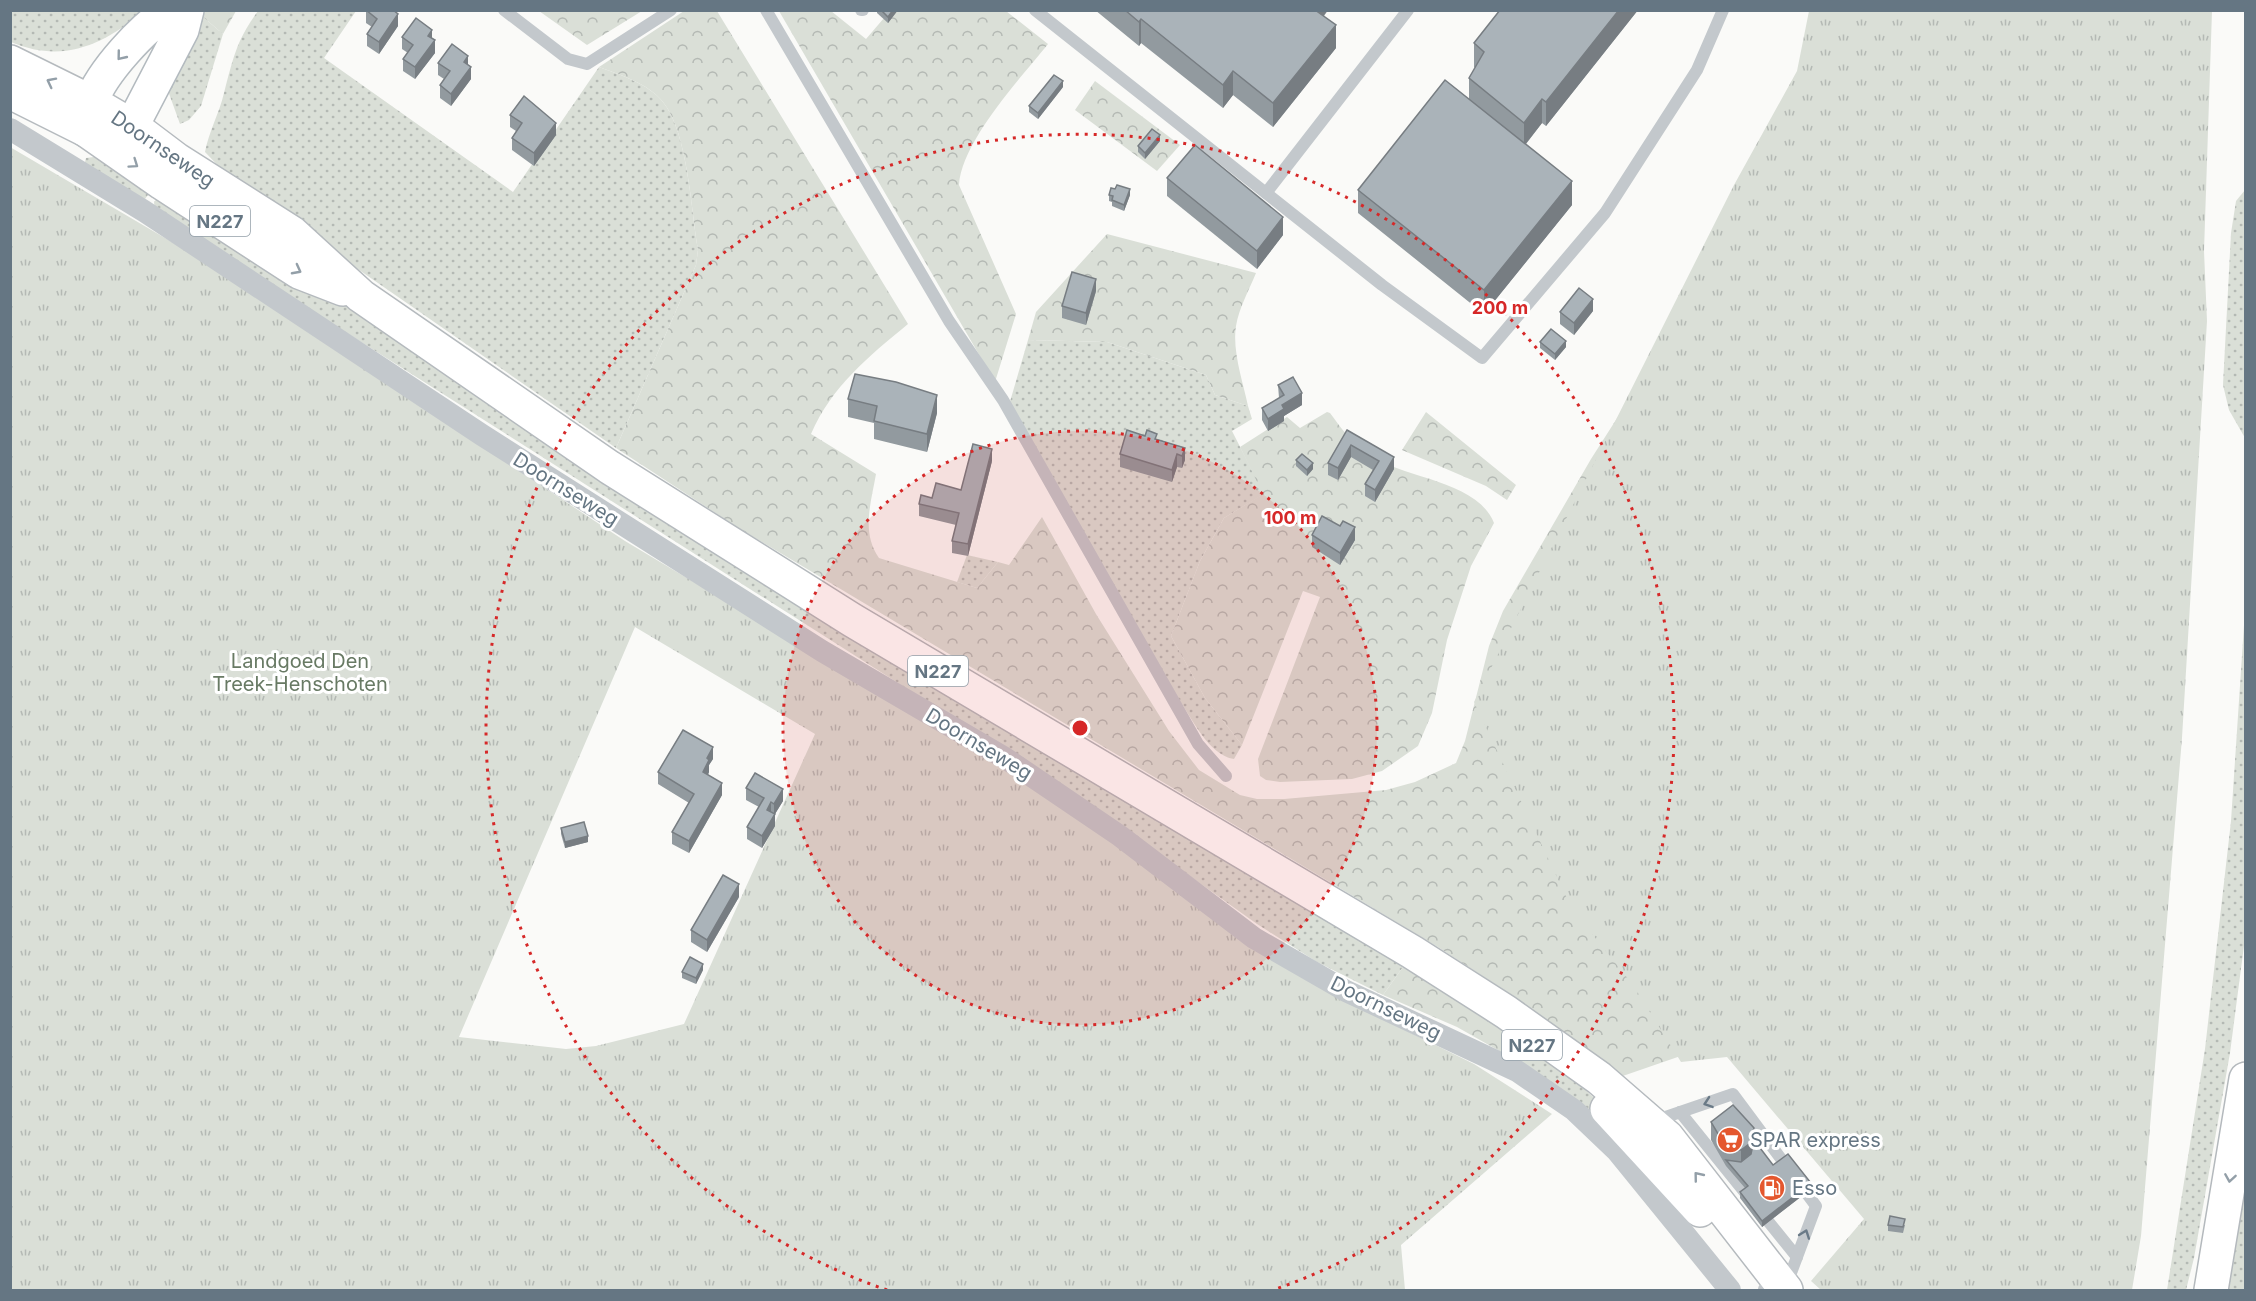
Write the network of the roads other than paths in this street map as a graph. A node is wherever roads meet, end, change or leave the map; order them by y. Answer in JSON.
{"nodes":[{"id":1,"x":171,"y":10,"type":"edge"},
{"id":2,"x":187,"y":10,"type":"edge"},
{"id":3,"x":504,"y":10,"type":"edge"},
{"id":4,"x":671,"y":10,"type":"edge"},
{"id":5,"x":766,"y":10,"type":"edge"},
{"id":6,"x":1035,"y":10,"type":"edge"},
{"id":7,"x":1408,"y":10,"type":"edge"},
{"id":8,"x":1723,"y":10,"type":"edge"},
{"id":9,"x":10,"y":62,"type":"edge"},
{"id":10,"x":10,"y":92,"type":"edge"},
{"id":11,"x":88,"y":116,"type":"junction"},
{"id":12,"x":132,"y":126,"type":"junction"},
{"id":13,"x":10,"y":129,"type":"edge"},
{"id":14,"x":66,"y":162,"type":"junction"},
{"id":15,"x":1266,"y":193,"type":"junction"},
{"id":16,"x":362,"y":296,"type":"junction"},
{"id":17,"x":1226,"y":776,"type":"dead end"},
{"id":18,"x":2246,"y":1079,"type":"edge"},
{"id":19,"x":1657,"y":1128,"type":"junction"},
{"id":20,"x":1797,"y":1257,"type":"junction"},
{"id":21,"x":1730,"y":1290,"type":"edge"},
{"id":22,"x":1775,"y":1290,"type":"edge"},
{"id":23,"x":2211,"y":1290,"type":"edge"}],
"edges":[{"from":1,"to":11,"type":"main road","one_way":true},
{"from":2,"to":12,"type":"main road"},
{"from":3,"to":4,"type":"lane"},
{"from":5,"to":17,"type":"lane"},
{"from":6,"to":15,"type":"lane"},
{"from":7,"to":15,"type":"lane"},
{"from":8,"to":15,"type":"lane"},
{"from":11,"to":9,"type":"main road","name":"Doornseweg","number":"N227","one_way":true},
{"from":10,"to":11,"type":"main road","name":"Doornseweg","number":"N227"},
{"from":11,"to":12,"type":"main road"},
{"from":11,"to":14,"type":"street","name":"Doornseweg"},
{"from":11,"to":16,"type":"main road","name":"Doornseweg","number":"N227","one_way":true},
{"from":12,"to":16,"type":"main road","name":"Doornseweg","number":"N227"},
{"from":13,"to":14,"type":"street","name":"Doornseweg"},
{"from":14,"to":21,"type":"street","name":"Doornseweg"},
{"from":16,"to":19,"type":"main road","name":"Doornseweg","number":"N227"},
{"from":18,"to":23,"type":"main road","one_way":true},
{"from":19,"to":20,"type":"lane","name":"Doornseweg"},
{"from":20,"to":19,"type":"lane","name":"Doornseweg","one_way":true},
{"from":19,"to":22,"type":"main road","name":"Doornseweg","number":"N227"},
{"from":20,"to":22,"type":"lane","name":"Doornseweg"}]}
